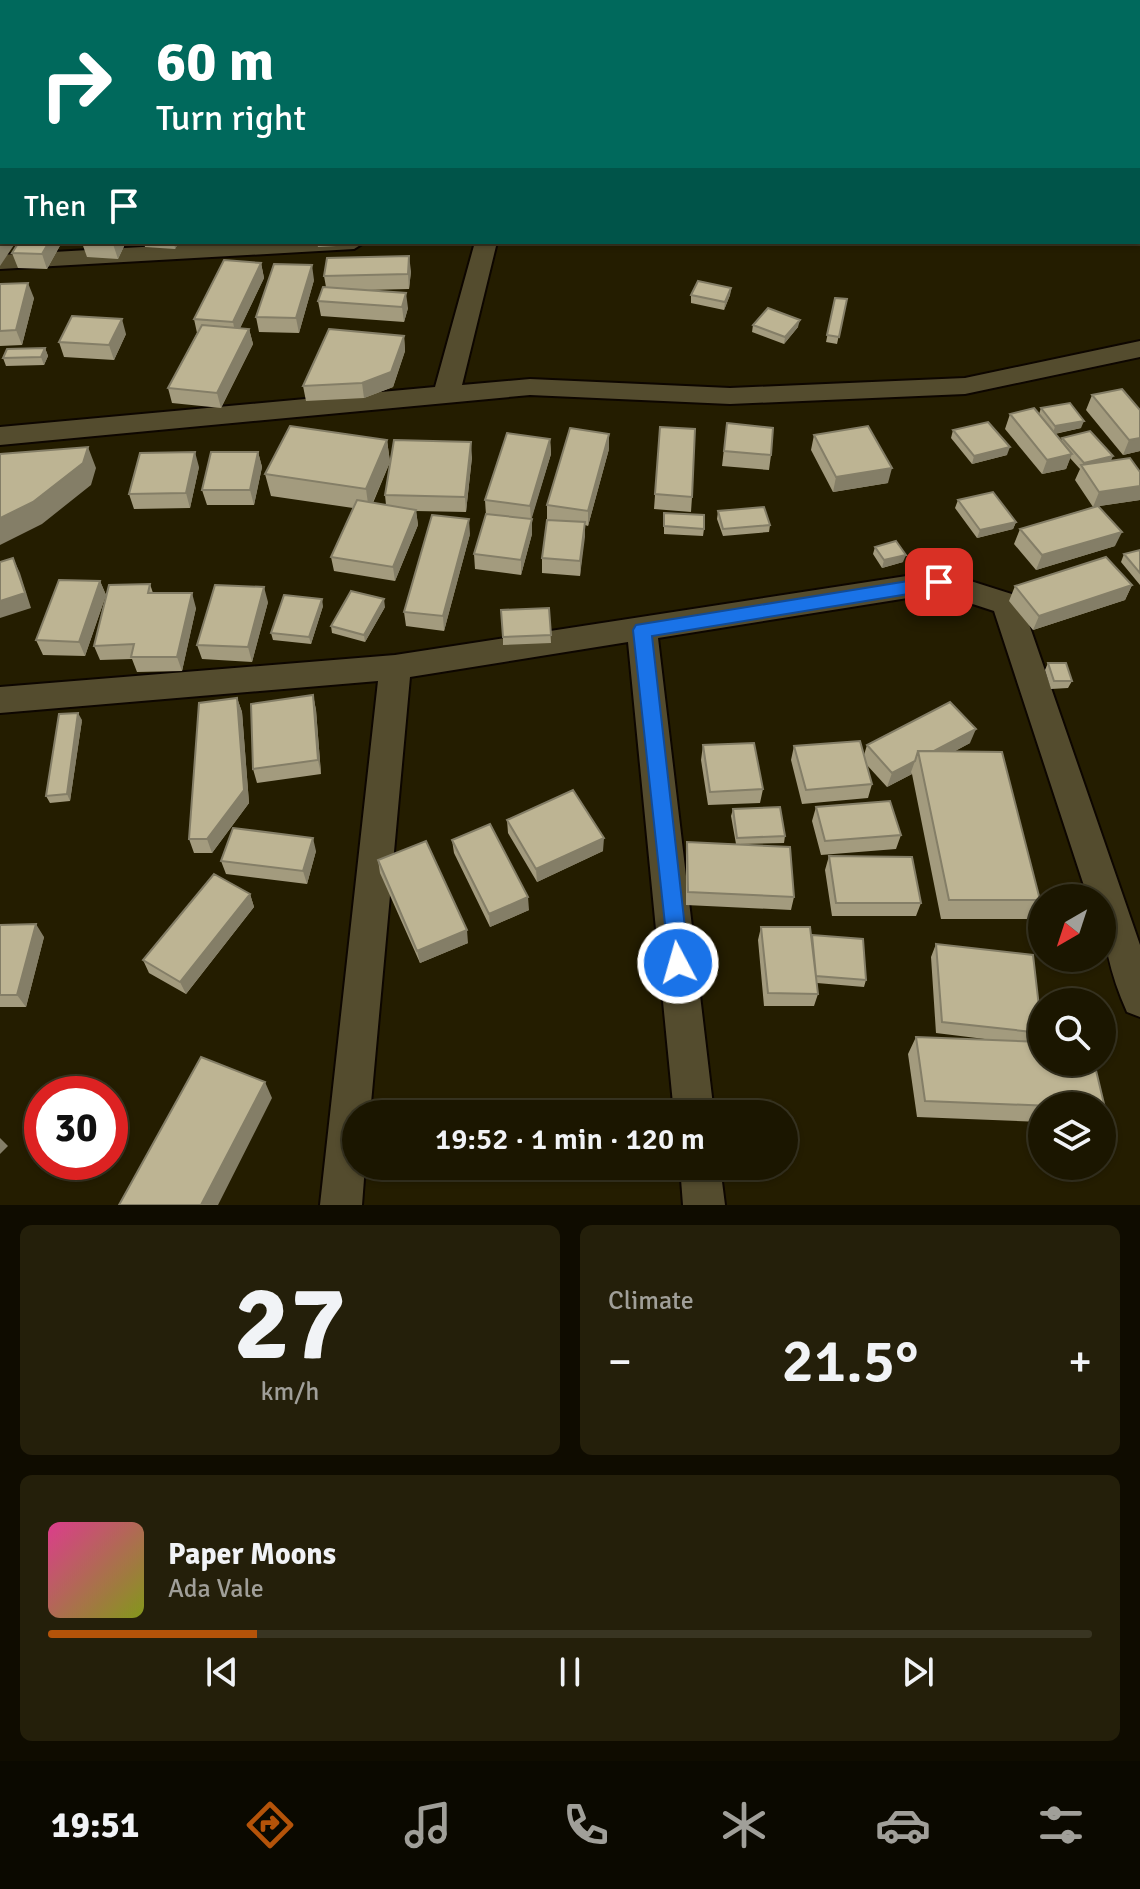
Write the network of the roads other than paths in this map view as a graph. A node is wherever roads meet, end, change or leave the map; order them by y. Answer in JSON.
{"nodes":[{"id":1,"x":319,"y":244,"type":"edge"},
{"id":2,"x":485,"y":244,"type":"edge"},
{"id":3,"x":0,"y":262,"type":"edge"},
{"id":4,"x":1140,"y":349,"type":"edge"},
{"id":5,"x":446,"y":395,"type":"junction"},
{"id":6,"x":0,"y":436,"type":"edge"},
{"id":7,"x":642,"y":630,"type":"junction"},
{"id":8,"x":395,"y":667,"type":"junction"},
{"id":9,"x":0,"y":700,"type":"edge"},
{"id":10,"x":1140,"y":999,"type":"edge"},
{"id":11,"x":692,"y":1100,"type":"edge"},
{"id":12,"x":701,"y":1180,"type":"edge"},
{"id":13,"x":341,"y":1205,"type":"edge"},
{"id":14,"x":704,"y":1205,"type":"edge"}],
"edges":[{"from":1,"to":3,"type":"street"},
{"from":2,"to":5,"type":"street"},
{"from":4,"to":5,"type":"street"},
{"from":5,"to":6,"type":"street"},
{"from":7,"to":8,"type":"street"},
{"from":7,"to":10,"type":"street"},
{"from":7,"to":11,"type":"street"},
{"from":8,"to":9,"type":"street"},
{"from":8,"to":13,"type":"street"},
{"from":12,"to":14,"type":"street"}]}
